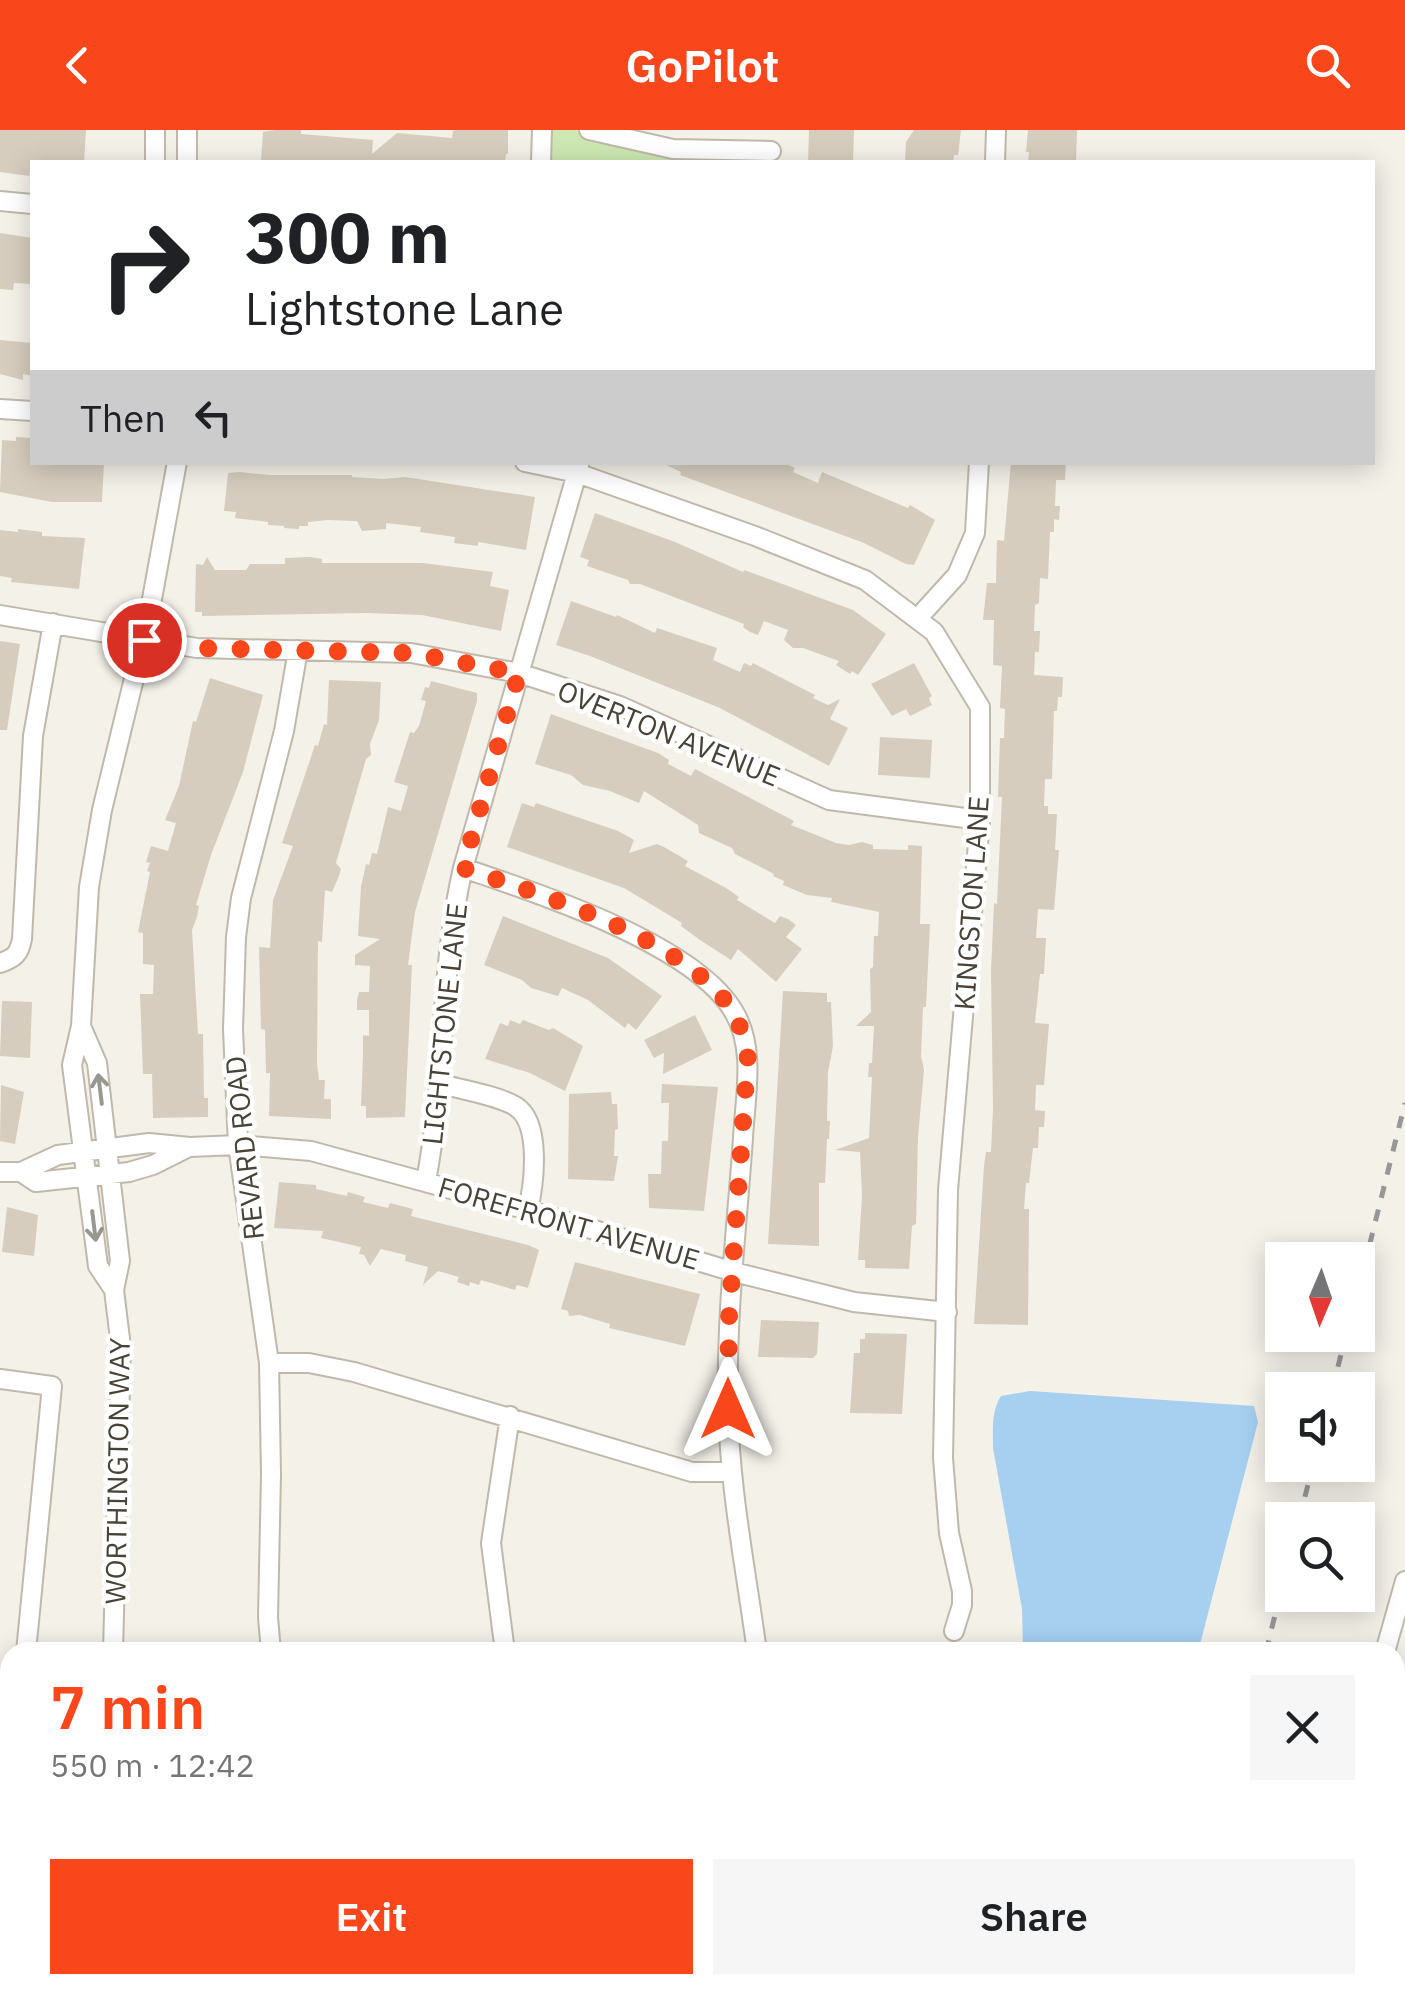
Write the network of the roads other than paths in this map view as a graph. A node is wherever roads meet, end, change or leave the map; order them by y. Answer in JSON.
{"nodes":[{"id":1,"x":155,"y":130,"type":"edge"},
{"id":2,"x":187,"y":130,"type":"edge"},
{"id":3,"x":542,"y":130,"type":"edge"},
{"id":4,"x":589,"y":130,"type":"edge"},
{"id":5,"x":773,"y":130,"type":"edge"},
{"id":6,"x":996,"y":130,"type":"edge"},
{"id":7,"x":771,"y":156,"type":"edge"},
{"id":8,"x":155,"y":160,"type":"edge"},
{"id":9,"x":187,"y":160,"type":"edge"},
{"id":10,"x":540,"y":160,"type":"edge"},
{"id":11,"x":996,"y":160,"type":"edge"},
{"id":12,"x":0,"y":201,"type":"edge"},
{"id":13,"x":30,"y":204,"type":"edge"},
{"id":14,"x":0,"y":408,"type":"edge"},
{"id":15,"x":30,"y":411,"type":"edge"},
{"id":16,"x":176,"y":465,"type":"edge"},
{"id":17,"x":552,"y":465,"type":"edge"},
{"id":18,"x":978,"y":465,"type":"edge"},
{"id":19,"x":578,"y":468,"type":"edge"},
{"id":20,"x":0,"y":615,"type":"edge"},
{"id":21,"x":917,"y":619,"type":"junction"},
{"id":22,"x":53,"y":623,"type":"junction"},
{"id":23,"x":144,"y":640,"type":"junction"},
{"id":24,"x":298,"y":650,"type":"junction"},
{"id":25,"x":519,"y":673,"type":"junction"},
{"id":26,"x":980,"y":820,"type":"junction"},
{"id":27,"x":463,"y":868,"type":"junction"},
{"id":28,"x":7,"y":961,"type":"edge"},
{"id":29,"x":82,"y":1026,"type":"junction"},
{"id":30,"x":439,"y":1084,"type":"junction"},
{"id":31,"x":238,"y":1145,"type":"junction"},
{"id":32,"x":190,"y":1147,"type":"junction"},
{"id":33,"x":108,"y":1149,"type":"junction"},
{"id":34,"x":83,"y":1152,"type":"junction"},
{"id":35,"x":0,"y":1172,"type":"edge"},
{"id":36,"x":21,"y":1172,"type":"junction"},
{"id":37,"x":112,"y":1174,"type":"junction"},
{"id":38,"x":87,"y":1176,"type":"junction"},
{"id":39,"x":426,"y":1181,"type":"junction"},
{"id":40,"x":528,"y":1210,"type":"junction"},
{"id":41,"x":734,"y":1272,"type":"junction"},
{"id":42,"x":114,"y":1290,"type":"junction"},
{"id":43,"x":947,"y":1312,"type":"junction"},
{"id":44,"x":269,"y":1363,"type":"junction"},
{"id":45,"x":0,"y":1379,"type":"edge"},
{"id":46,"x":510,"y":1416,"type":"junction"},
{"id":47,"x":732,"y":1472,"type":"junction"},
{"id":48,"x":1405,"y":1581,"type":"edge"},
{"id":49,"x":954,"y":1631,"type":"dead end"},
{"id":50,"x":27,"y":1642,"type":"edge"},
{"id":51,"x":113,"y":1642,"type":"edge"},
{"id":52,"x":270,"y":1642,"type":"edge"},
{"id":53,"x":504,"y":1642,"type":"edge"},
{"id":54,"x":755,"y":1642,"type":"edge"},
{"id":55,"x":1388,"y":1642,"type":"edge"}],
"edges":[{"from":1,"to":8,"type":"street"},
{"from":2,"to":9,"type":"street"},
{"from":3,"to":10,"type":"street"},
{"from":4,"to":7,"type":"street"},
{"from":5,"to":7,"type":"street"},
{"from":6,"to":11,"type":"street"},
{"from":12,"to":13,"type":"street"},
{"from":14,"to":15,"type":"street"},
{"from":16,"to":23,"type":"street"},
{"from":17,"to":19,"type":"street","name":"KINGSTON LANE"},
{"from":18,"to":21,"type":"street"},
{"from":19,"to":21,"type":"street","name":"KINGSTON LANE"},
{"from":19,"to":25,"type":"street","name":"LIGHTSTONE LANE"},
{"from":20,"to":22,"type":"street","name":"OVERTON AVENUE"},
{"from":21,"to":26,"type":"street","name":"KINGSTON LANE"},
{"from":22,"to":23,"type":"street","name":"OVERTON AVENUE"},
{"from":22,"to":28,"type":"street"},
{"from":23,"to":24,"type":"street","name":"OVERTON AVENUE"},
{"from":23,"to":29,"type":"street"},
{"from":24,"to":25,"type":"street","name":"OVERTON AVENUE"},
{"from":24,"to":31,"type":"street","name":"REVARD ROAD"},
{"from":25,"to":26,"type":"street","name":"OVERTON AVENUE"},
{"from":25,"to":27,"type":"street","name":"LIGHTSTONE LANE"},
{"from":26,"to":43,"type":"street","name":"KINGSTON LANE"},
{"from":27,"to":30,"type":"street","name":"LIGHTSTONE LANE"},
{"from":27,"to":41,"type":"street"},
{"from":33,"to":29,"type":"street","one_way":true},
{"from":29,"to":34,"type":"street"},
{"from":30,"to":39,"type":"street","name":"LIGHTSTONE LANE"},
{"from":30,"to":40,"type":"street"},
{"from":31,"to":32,"type":"street","name":"FOREFRONT AVENUE"},
{"from":31,"to":39,"type":"street","name":"FOREFRONT AVENUE"},
{"from":31,"to":44,"type":"street","name":"REVARD ROAD"},
{"from":32,"to":33,"type":"street","name":"FOREFRONT AVENUE"},
{"from":32,"to":37,"type":"street","name":"FOREFRONT AVENUE"},
{"from":33,"to":34,"type":"street","name":"FOREFRONT AVENUE"},
{"from":33,"to":37,"type":"street"},
{"from":34,"to":36,"type":"street","name":"FOREFRONT AVENUE"},
{"from":34,"to":38,"type":"street"},
{"from":35,"to":36,"type":"street","name":"FOREFRONT AVENUE"},
{"from":36,"to":38,"type":"street","name":"FOREFRONT AVENUE"},
{"from":37,"to":38,"type":"street","name":"FOREFRONT AVENUE"},
{"from":37,"to":42,"type":"street"},
{"from":38,"to":42,"type":"street","one_way":true},
{"from":39,"to":40,"type":"street","name":"FOREFRONT AVENUE"},
{"from":40,"to":41,"type":"street","name":"FOREFRONT AVENUE"},
{"from":41,"to":43,"type":"street","name":"FOREFRONT AVENUE"},
{"from":41,"to":47,"type":"street"},
{"from":42,"to":51,"type":"street","name":"WORTHINGTON WAY"},
{"from":43,"to":49,"type":"street","name":"KINGSTON LANE"},
{"from":44,"to":46,"type":"street"},
{"from":44,"to":52,"type":"street","name":"REVARD ROAD"},
{"from":45,"to":50,"type":"street"},
{"from":46,"to":47,"type":"street"},
{"from":46,"to":53,"type":"street"},
{"from":47,"to":54,"type":"street"},
{"from":48,"to":55,"type":"street"}]}
